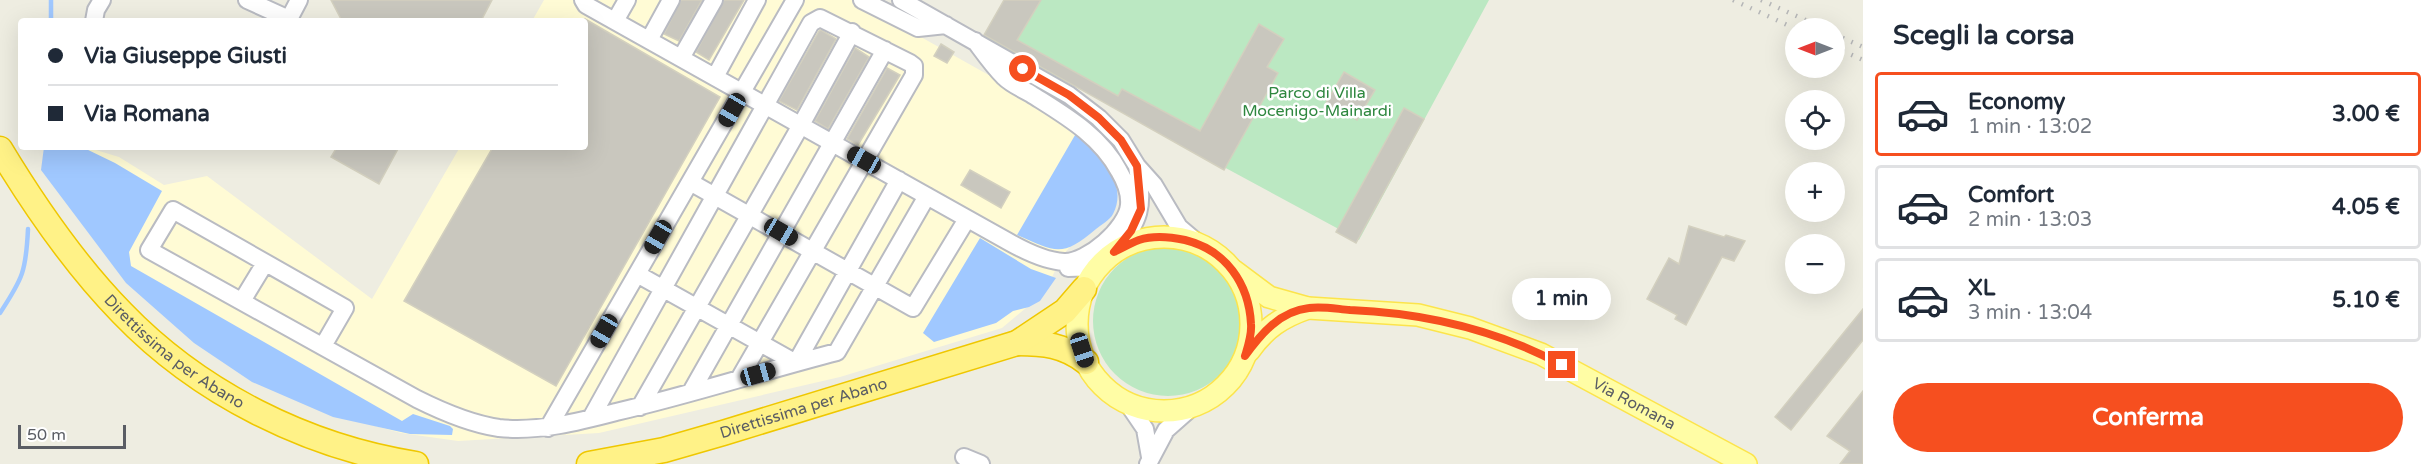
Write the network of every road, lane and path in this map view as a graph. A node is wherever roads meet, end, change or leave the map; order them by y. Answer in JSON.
{"nodes":[{"id":1,"x":102,"y":0,"type":"edge"},
{"id":2,"x":247,"y":0,"type":"edge"},
{"id":3,"x":299,"y":0,"type":"edge"},
{"id":4,"x":583,"y":0,"type":"edge"},
{"id":5,"x":627,"y":0,"type":"edge"},
{"id":6,"x":671,"y":0,"type":"edge"},
{"id":7,"x":714,"y":0,"type":"edge"},
{"id":8,"x":757,"y":0,"type":"edge"},
{"id":9,"x":795,"y":0,"type":"edge"},
{"id":10,"x":862,"y":0,"type":"edge"},
{"id":11,"x":901,"y":0,"type":"edge"},
{"id":12,"x":95,"y":18,"type":"edge"},
{"id":13,"x":287,"y":18,"type":"edge"},
{"id":14,"x":290,"y":18,"type":"edge"},
{"id":15,"x":615,"y":21,"type":"junction"},
{"id":16,"x":946,"y":25,"type":"junction"},
{"id":17,"x":852,"y":32,"type":"junction"},
{"id":18,"x":649,"y":40,"type":"junction"},
{"id":19,"x":975,"y":42,"type":"junction"},
{"id":20,"x":885,"y":50,"type":"junction"},
{"id":21,"x":681,"y":58,"type":"junction"},
{"id":22,"x":715,"y":77,"type":"junction"},
{"id":23,"x":742,"y":92,"type":"junction"},
{"id":24,"x":766,"y":105,"type":"junction"},
{"id":25,"x":801,"y":125,"type":"junction"},
{"id":26,"x":832,"y":142,"type":"junction"},
{"id":27,"x":0,"y":149,"type":"edge"},
{"id":28,"x":864,"y":160,"type":"junction"},
{"id":29,"x":1137,"y":166,"type":"junction"},
{"id":30,"x":899,"y":180,"type":"junction"},
{"id":31,"x":690,"y":182,"type":"junction"},
{"id":32,"x":715,"y":195,"type":"junction"},
{"id":33,"x":927,"y":196,"type":"junction"},
{"id":34,"x":749,"y":214,"type":"junction"},
{"id":35,"x":967,"y":219,"type":"junction"},
{"id":36,"x":781,"y":232,"type":"junction"},
{"id":37,"x":1199,"y":244,"type":"junction"},
{"id":38,"x":812,"y":250,"type":"junction"},
{"id":39,"x":1029,"y":252,"type":"junction"},
{"id":40,"x":1114,"y":252,"type":"junction"},
{"id":41,"x":265,"y":263,"type":"junction"},
{"id":42,"x":1097,"y":267,"type":"junction"},
{"id":43,"x":846,"y":270,"type":"junction"},
{"id":44,"x":1234,"y":271,"type":"junction"},
{"id":45,"x":637,"y":274,"type":"junction"},
{"id":46,"x":875,"y":286,"type":"junction"},
{"id":47,"x":663,"y":288,"type":"junction"},
{"id":48,"x":1084,"y":289,"type":"junction"},
{"id":49,"x":242,"y":302,"type":"junction"},
{"id":50,"x":697,"y":306,"type":"junction"},
{"id":51,"x":1308,"y":308,"type":"junction"},
{"id":52,"x":728,"y":324,"type":"junction"},
{"id":53,"x":760,"y":342,"type":"junction"},
{"id":54,"x":1017,"y":343,"type":"junction"},
{"id":55,"x":323,"y":346,"type":"junction"},
{"id":56,"x":1245,"y":356,"type":"junction"},
{"id":57,"x":1086,"y":362,"type":"junction"},
{"id":58,"x":796,"y":363,"type":"junction"},
{"id":59,"x":739,"y":379,"type":"junction"},
{"id":60,"x":691,"y":393,"type":"junction"},
{"id":61,"x":1128,"y":404,"type":"junction"},
{"id":62,"x":640,"y":407,"type":"junction"},
{"id":63,"x":1192,"y":407,"type":"junction"},
{"id":64,"x":591,"y":418,"type":"junction"},
{"id":65,"x":548,"y":428,"type":"junction"},
{"id":66,"x":964,"y":457,"type":"dead end"},
{"id":67,"x":1149,"y":460,"type":"edge"},
{"id":68,"x":416,"y":464,"type":"edge"},
{"id":69,"x":589,"y":464,"type":"edge"},
{"id":70,"x":981,"y":464,"type":"edge"},
{"id":71,"x":1746,"y":464,"type":"edge"}],
"edges":[{"from":1,"to":12,"type":"street"},
{"from":2,"to":13,"type":"street"},
{"from":3,"to":14,"type":"street"},
{"from":4,"to":15,"type":"street"},
{"from":5,"to":15,"type":"street"},
{"from":6,"to":18,"type":"street"},
{"from":7,"to":21,"type":"street"},
{"from":8,"to":22,"type":"street"},
{"from":9,"to":23,"type":"street"},
{"from":10,"to":16,"type":"street"},
{"from":11,"to":16,"type":"street"},
{"from":15,"to":18,"type":"street"},
{"from":16,"to":19,"type":"street"},
{"from":17,"to":20,"type":"street"},
{"from":17,"to":24,"type":"street"},
{"from":17,"to":25,"type":"street"},
{"from":18,"to":21,"type":"street"},
{"from":19,"to":29,"type":"street"},
{"from":19,"to":39,"type":"street"},
{"from":20,"to":26,"type":"street"},
{"from":20,"to":28,"type":"street"},
{"from":21,"to":22,"type":"street"},
{"from":22,"to":23,"type":"street"},
{"from":23,"to":24,"type":"street"},
{"from":23,"to":31,"type":"street"},
{"from":24,"to":25,"type":"street"},
{"from":24,"to":32,"type":"street"},
{"from":25,"to":26,"type":"street"},
{"from":25,"to":34,"type":"street"},
{"from":26,"to":28,"type":"street"},
{"from":26,"to":36,"type":"street"},
{"from":27,"to":68,"type":"highway","name":"Direttissima per Abano"},
{"from":28,"to":30,"type":"street"},
{"from":28,"to":38,"type":"street"},
{"from":29,"to":37,"type":"street"},
{"from":29,"to":40,"type":"street"},
{"from":30,"to":33,"type":"street"},
{"from":30,"to":43,"type":"street"},
{"from":31,"to":32,"type":"street"},
{"from":31,"to":45,"type":"street"},
{"from":32,"to":34,"type":"street"},
{"from":32,"to":47,"type":"street"},
{"from":33,"to":35,"type":"street"},
{"from":33,"to":46,"type":"street"},
{"from":34,"to":36,"type":"street"},
{"from":34,"to":50,"type":"street"},
{"from":35,"to":39,"type":"street"},
{"from":35,"to":46,"type":"street"},
{"from":36,"to":38,"type":"street"},
{"from":36,"to":52,"type":"street"},
{"from":37,"to":40,"type":"main road"},
{"from":37,"to":44,"type":"main road"},
{"from":38,"to":43,"type":"street"},
{"from":38,"to":53,"type":"street"},
{"from":39,"to":42,"type":"street"},
{"from":40,"to":42,"type":"main road"},
{"from":41,"to":49,"type":"street"},
{"from":41,"to":49,"type":"street"},
{"from":41,"to":55,"type":"street"},
{"from":42,"to":48,"type":"main road"},
{"from":43,"to":46,"type":"street"},
{"from":43,"to":58,"type":"street"},
{"from":44,"to":51,"type":"main road","name":"Via Romana"},
{"from":44,"to":56,"type":"main road"},
{"from":45,"to":47,"type":"street"},
{"from":45,"to":65,"type":"street"},
{"from":46,"to":58,"type":"street"},
{"from":47,"to":50,"type":"street"},
{"from":47,"to":64,"type":"street"},
{"from":48,"to":54,"type":"highway","name":"Direttissima per Abano"},
{"from":48,"to":57,"type":"main road"},
{"from":49,"to":55,"type":"street"},
{"from":50,"to":52,"type":"street"},
{"from":50,"to":62,"type":"street"},
{"from":51,"to":56,"type":"main road","name":"Via Romana"},
{"from":51,"to":71,"type":"main road","name":"Via Romana"},
{"from":52,"to":53,"type":"street"},
{"from":52,"to":60,"type":"street"},
{"from":53,"to":58,"type":"street"},
{"from":53,"to":59,"type":"street"},
{"from":54,"to":57,"type":"highway","name":"Direttissima per Abano"},
{"from":54,"to":69,"type":"highway","name":"Direttissima per Abano"},
{"from":55,"to":65,"type":"street"},
{"from":56,"to":63,"type":"main road"},
{"from":57,"to":61,"type":"main road"},
{"from":58,"to":59,"type":"street"},
{"from":59,"to":60,"type":"street"},
{"from":60,"to":62,"type":"street"},
{"from":61,"to":63,"type":"main road"},
{"from":61,"to":67,"type":"street"},
{"from":62,"to":64,"type":"street"},
{"from":63,"to":67,"type":"street"},
{"from":64,"to":65,"type":"street"},
{"from":66,"to":70,"type":"street"}]}
